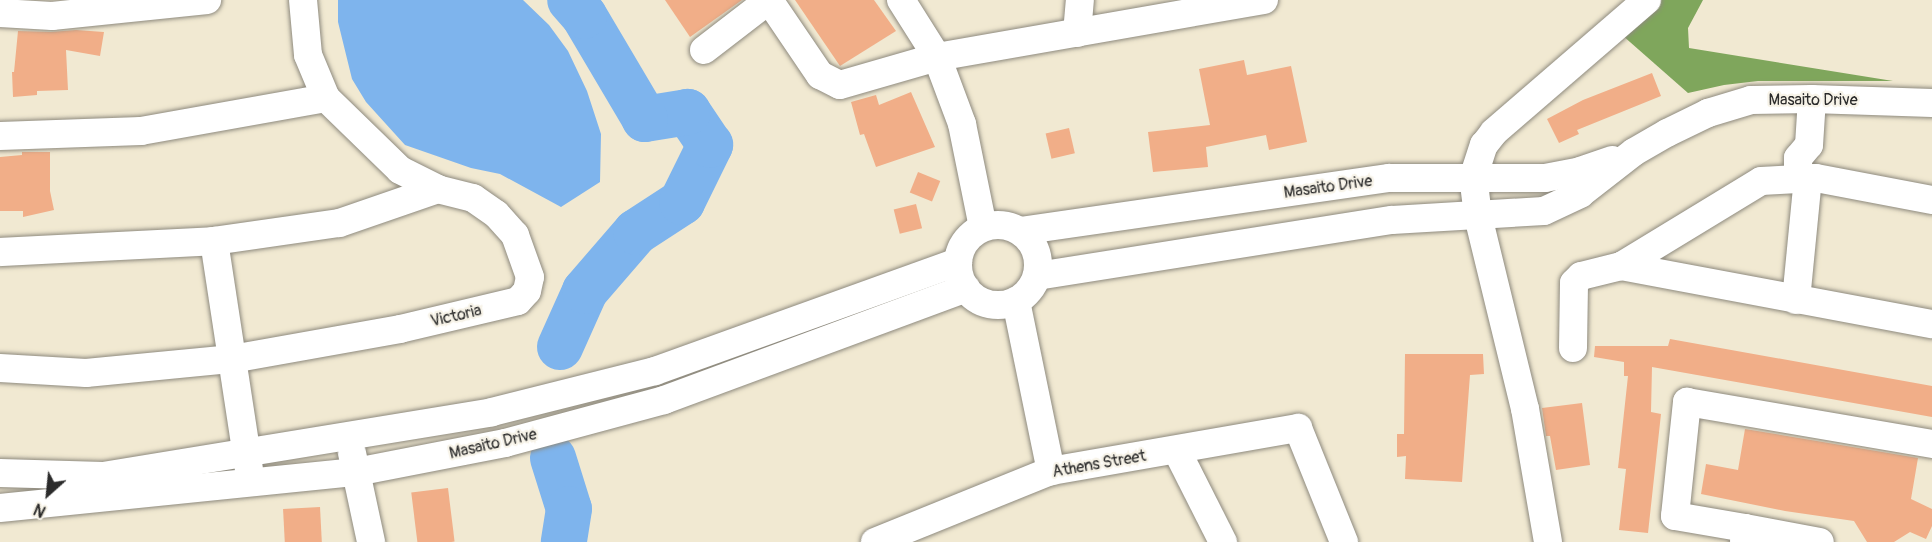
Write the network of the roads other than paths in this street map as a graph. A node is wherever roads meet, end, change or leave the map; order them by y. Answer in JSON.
{"nodes":[{"id":1,"x":207,"y":0,"type":"edge"},
{"id":2,"x":303,"y":0,"type":"edge"},
{"id":3,"x":769,"y":0,"type":"edge"},
{"id":4,"x":901,"y":0,"type":"edge"},
{"id":5,"x":1080,"y":0,"type":"edge"},
{"id":6,"x":1264,"y":0,"type":"edge"},
{"id":7,"x":1647,"y":0,"type":"edge"},
{"id":8,"x":1188,"y":7,"type":"edge"},
{"id":9,"x":0,"y":13,"type":"edge"},
{"id":10,"x":1077,"y":33,"type":"junction"},
{"id":11,"x":704,"y":50,"type":"dead end"},
{"id":12,"x":938,"y":57,"type":"junction"},
{"id":13,"x":326,"y":98,"type":"junction"},
{"id":14,"x":1812,"y":99,"type":"junction"},
{"id":15,"x":1932,"y":103,"type":"edge"},
{"id":16,"x":0,"y":136,"type":"edge"},
{"id":17,"x":1634,"y":152,"type":"junction"},
{"id":18,"x":1473,"y":178,"type":"junction"},
{"id":19,"x":1807,"y":178,"type":"junction"},
{"id":20,"x":438,"y":189,"type":"junction"},
{"id":21,"x":1932,"y":200,"type":"edge"},
{"id":22,"x":1478,"y":216,"type":"junction"},
{"id":23,"x":983,"y":227,"type":"junction"},
{"id":24,"x":1020,"y":231,"type":"junction"},
{"id":25,"x":214,"y":242,"type":"junction"},
{"id":26,"x":0,"y":252,"type":"edge"},
{"id":27,"x":1620,"y":266,"type":"junction"},
{"id":28,"x":962,"y":275,"type":"junction"},
{"id":29,"x":1037,"y":276,"type":"junction"},
{"id":30,"x":1796,"y":300,"type":"junction"},
{"id":31,"x":1016,"y":301,"type":"junction"},
{"id":32,"x":1932,"y":324,"type":"edge"},
{"id":33,"x":1574,"y":348,"type":"dead end"},
{"id":34,"x":232,"y":359,"type":"junction"},
{"id":35,"x":0,"y":368,"type":"edge"},
{"id":36,"x":349,"y":436,"type":"junction"},
{"id":37,"x":1932,"y":444,"type":"edge"},
{"id":38,"x":1177,"y":451,"type":"junction"},
{"id":39,"x":247,"y":452,"type":"junction"},
{"id":40,"x":1051,"y":471,"type":"junction"},
{"id":41,"x":356,"y":472,"type":"junction"},
{"id":42,"x":0,"y":473,"type":"edge"},
{"id":43,"x":251,"y":484,"type":"junction"},
{"id":44,"x":0,"y":508,"type":"edge"},
{"id":45,"x":929,"y":531,"type":"edge"},
{"id":46,"x":1745,"y":535,"type":"edge"},
{"id":47,"x":371,"y":542,"type":"edge"},
{"id":48,"x":875,"y":542,"type":"edge"},
{"id":49,"x":1222,"y":542,"type":"edge"},
{"id":50,"x":1344,"y":542,"type":"edge"},
{"id":51,"x":1548,"y":542,"type":"edge"},
{"id":52,"x":1820,"y":542,"type":"edge"}],
"edges":[{"from":1,"to":9,"type":"street"},
{"from":2,"to":13,"type":"street"},
{"from":3,"to":11,"type":"street"},
{"from":3,"to":12,"type":"street"},
{"from":4,"to":12,"type":"street"},
{"from":5,"to":10,"type":"street"},
{"from":6,"to":8,"type":"street"},
{"from":7,"to":18,"type":"street"},
{"from":8,"to":10,"type":"street"},
{"from":10,"to":12,"type":"street"},
{"from":12,"to":23,"type":"street"},
{"from":13,"to":16,"type":"street"},
{"from":13,"to":20,"type":"street"},
{"from":14,"to":15,"type":"street","name":"Masaito Drive"},
{"from":14,"to":17,"type":"street","name":"Masaito Drive"},
{"from":14,"to":19,"type":"street"},
{"from":17,"to":18,"type":"street","name":"Masaito Drive"},
{"from":17,"to":22,"type":"street","name":"Masaito Drive"},
{"from":18,"to":22,"type":"street"},
{"from":18,"to":24,"type":"street","name":"Masaito Drive"},
{"from":19,"to":21,"type":"street"},
{"from":19,"to":27,"type":"street"},
{"from":19,"to":30,"type":"street"},
{"from":20,"to":25,"type":"street"},
{"from":20,"to":34,"type":"street","name":"Victoria"},
{"from":22,"to":29,"type":"street","name":"Masaito Drive"},
{"from":22,"to":51,"type":"street"},
{"from":23,"to":24,"type":"street"},
{"from":23,"to":28,"type":"street"},
{"from":24,"to":29,"type":"street"},
{"from":25,"to":26,"type":"street"},
{"from":25,"to":34,"type":"street"},
{"from":27,"to":30,"type":"street"},
{"from":27,"to":33,"type":"street"},
{"from":28,"to":31,"type":"street"},
{"from":28,"to":36,"type":"street","name":"Masaito Drive"},
{"from":28,"to":41,"type":"street","name":"Masaito Drive"},
{"from":29,"to":31,"type":"street"},
{"from":30,"to":32,"type":"street"},
{"from":31,"to":40,"type":"street"},
{"from":34,"to":35,"type":"street","name":"Victoria"},
{"from":34,"to":39,"type":"street"},
{"from":36,"to":39,"type":"street","name":"Masaito Drive"},
{"from":36,"to":41,"type":"street"},
{"from":37,"to":46,"type":"street"},
{"from":38,"to":40,"type":"street","name":"Athens Street"},
{"from":38,"to":49,"type":"street"},
{"from":38,"to":50,"type":"street","name":"Athens Street"},
{"from":39,"to":42,"type":"street","name":"Masaito Drive"},
{"from":39,"to":43,"type":"street"},
{"from":40,"to":45,"type":"street","name":"Athens Street"},
{"from":41,"to":43,"type":"street","name":"Masaito Drive"},
{"from":41,"to":47,"type":"street"},
{"from":43,"to":44,"type":"street","name":"Masaito Drive"},
{"from":45,"to":48,"type":"street","name":"Athens Street"},
{"from":46,"to":52,"type":"street"}]}
